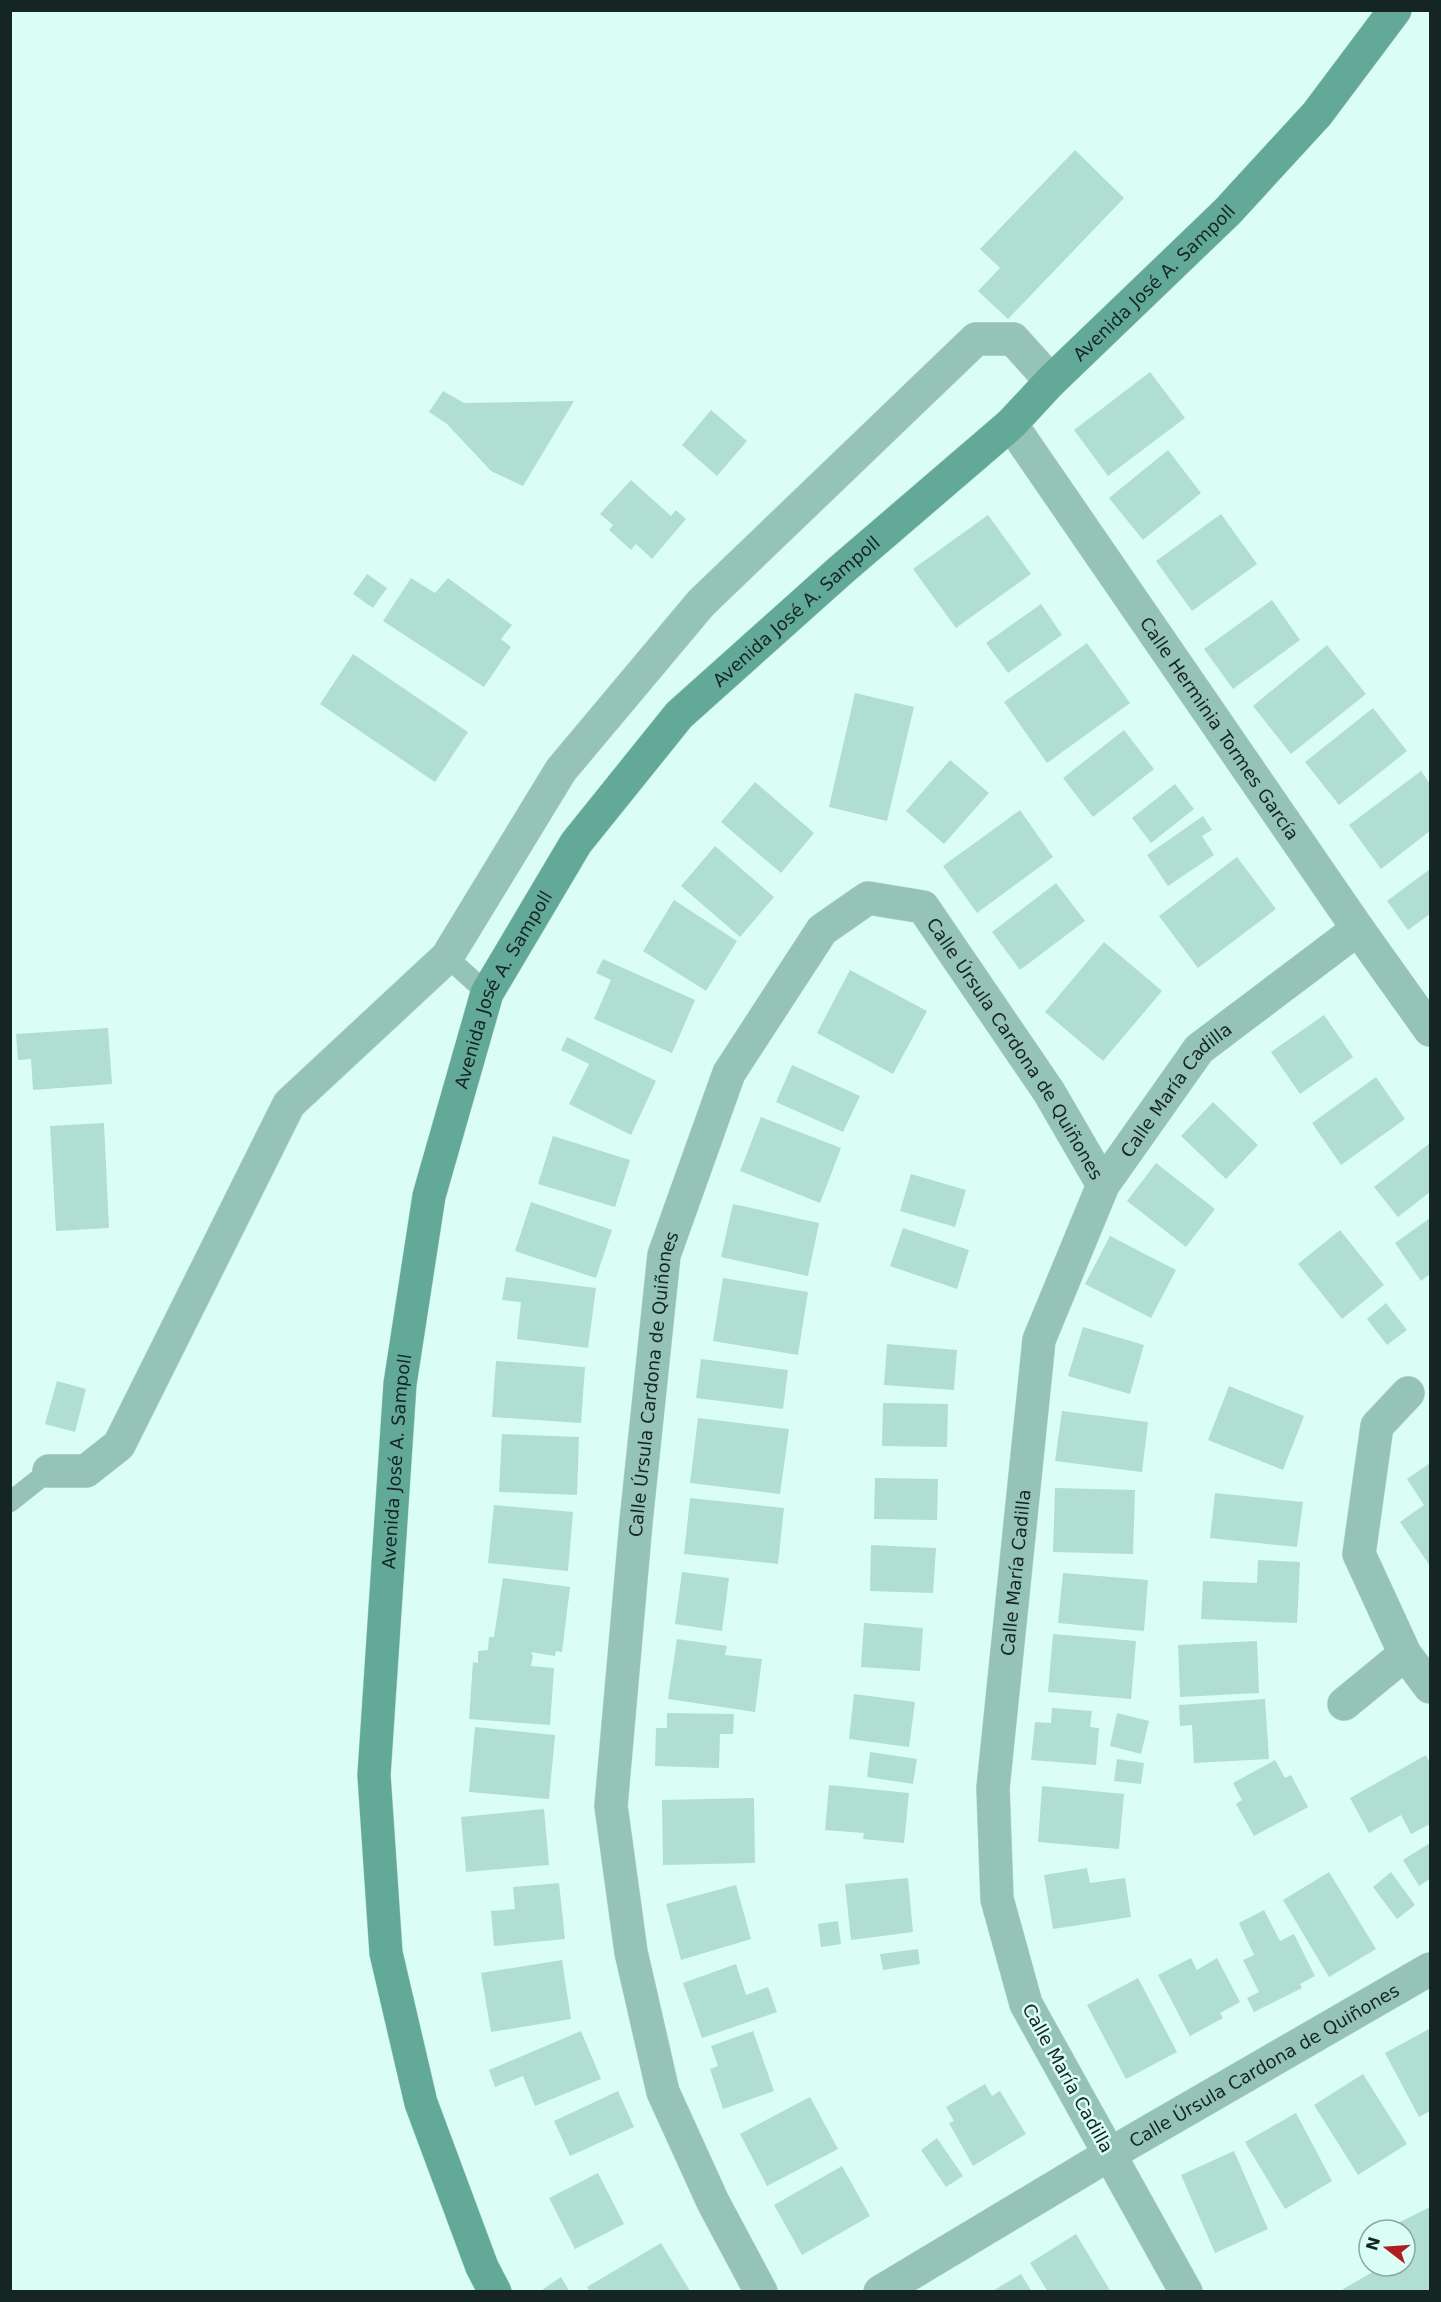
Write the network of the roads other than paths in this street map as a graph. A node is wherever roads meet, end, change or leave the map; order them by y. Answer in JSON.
{"nodes":[{"id":1,"x":1395,"y":10,"type":"edge"},
{"id":2,"x":1051,"y":381,"type":"junction"},
{"id":3,"x":1011,"y":424,"type":"junction"},
{"id":4,"x":1358,"y":929,"type":"junction"},
{"id":5,"x":447,"y":957,"type":"junction"},
{"id":6,"x":488,"y":993,"type":"junction"},
{"id":7,"x":1431,"y":1030,"type":"edge"},
{"id":8,"x":1103,"y":1185,"type":"junction"},
{"id":9,"x":1408,"y":1393,"type":"dead end"},
{"id":10,"x":49,"y":1471,"type":"joint"},
{"id":11,"x":10,"y":1502,"type":"edge"},
{"id":12,"x":1405,"y":1654,"type":"junction"},
{"id":13,"x":1431,"y":1687,"type":"edge"},
{"id":14,"x":1344,"y":1704,"type":"dead end"},
{"id":15,"x":1431,"y":1969,"type":"edge"},
{"id":16,"x":1110,"y":2154,"type":"junction"},
{"id":17,"x":495,"y":2292,"type":"edge"},
{"id":18,"x":762,"y":2292,"type":"edge"},
{"id":19,"x":880,"y":2292,"type":"edge"},
{"id":20,"x":1186,"y":2292,"type":"edge"}],
"edges":[{"from":1,"to":2,"type":"street","name":"Avenida José A. Sampoll"},
{"from":2,"to":3,"type":"street","name":"Avenida José A. Sampoll"},
{"from":2,"to":5,"type":"street"},
{"from":3,"to":4,"type":"street","name":"Calle Herminia Tormes García"},
{"from":3,"to":6,"type":"street","name":"Avenida José A. Sampoll"},
{"from":4,"to":7,"type":"street","name":"Calle Herminia Tormes García"},
{"from":4,"to":8,"type":"street","name":"Calle María Cadilla"},
{"from":5,"to":6,"type":"lane"},
{"from":5,"to":10,"type":"street"},
{"from":6,"to":17,"type":"street","name":"Avenida José A. Sampoll"},
{"from":8,"to":16,"type":"street","name":"Calle María Cadilla"},
{"from":8,"to":18,"type":"street","name":"Calle Úrsula Cardona de Quiñones"},
{"from":9,"to":12,"type":"street"},
{"from":10,"to":11,"type":"lane"},
{"from":12,"to":13,"type":"street"},
{"from":12,"to":14,"type":"street"},
{"from":15,"to":16,"type":"street","name":"Calle Úrsula Cardona de Quiñones"},
{"from":16,"to":19,"type":"street","name":"Calle Úrsula Cardona de Quiñones"},
{"from":16,"to":20,"type":"street","name":"Calle María Cadilla"}]}
